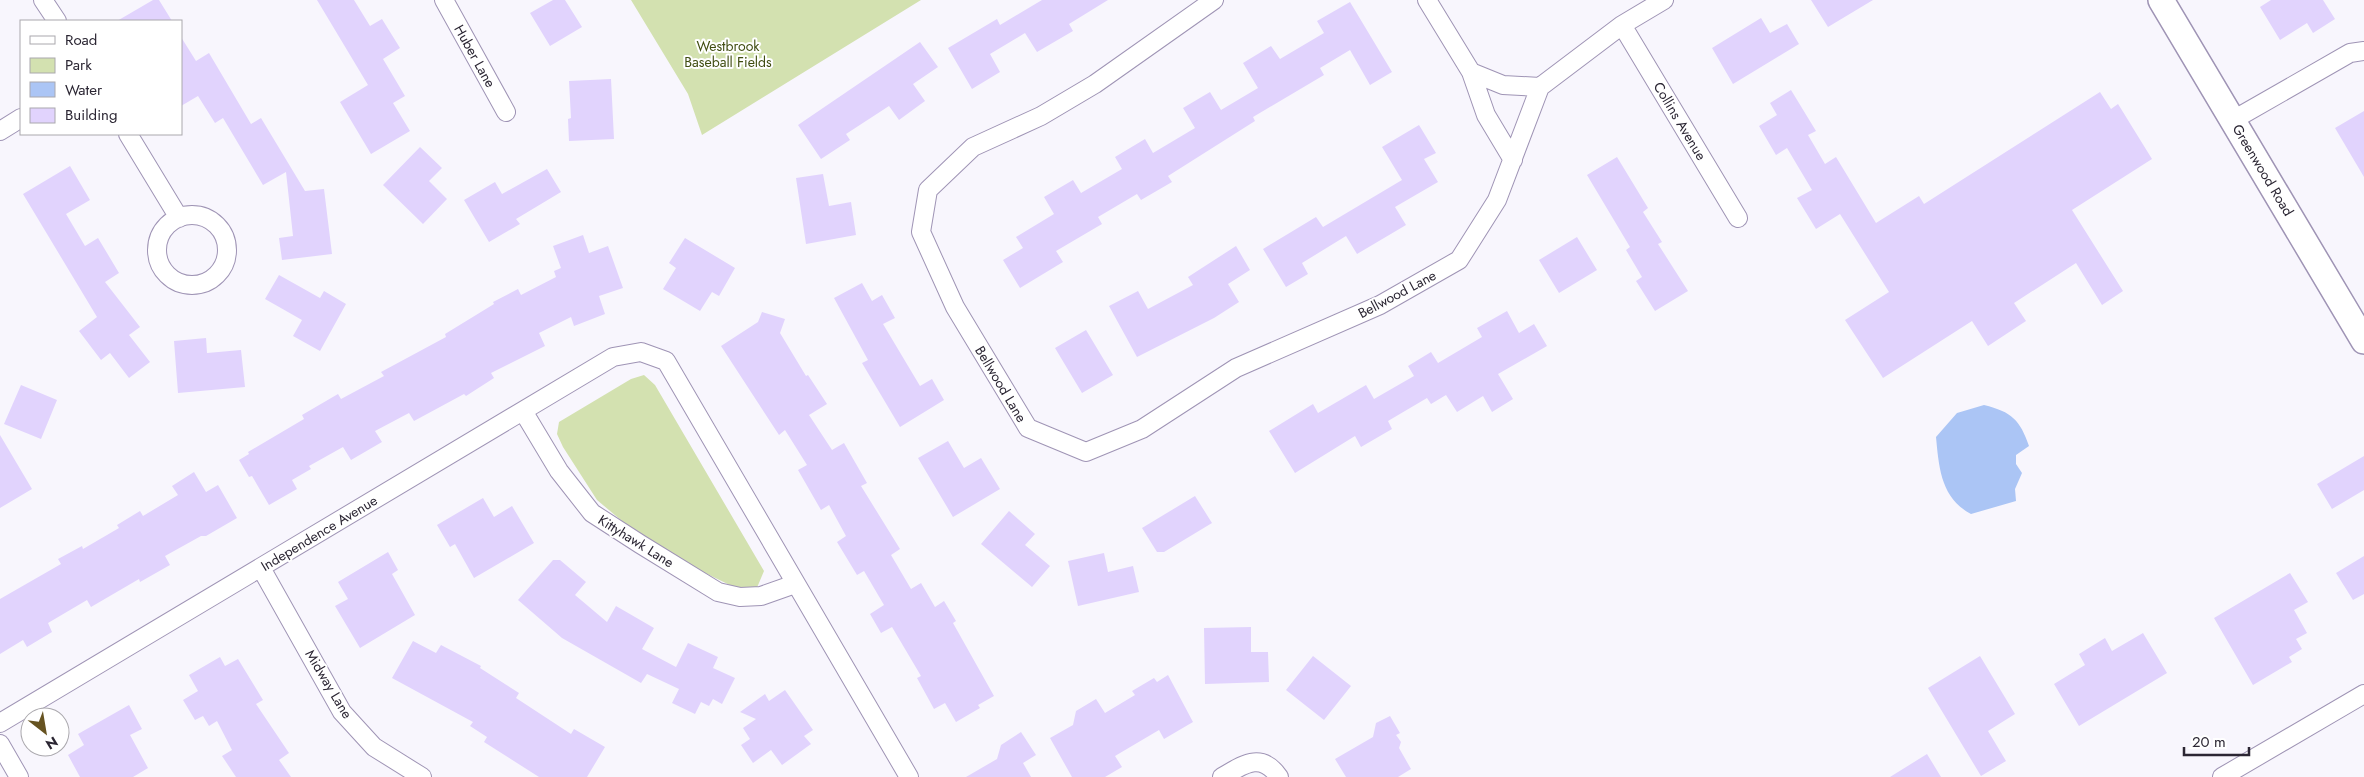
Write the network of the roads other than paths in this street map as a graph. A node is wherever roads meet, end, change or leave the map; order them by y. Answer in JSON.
{"nodes":[{"id":1,"x":43,"y":0,"type":"edge"},
{"id":2,"x":444,"y":0,"type":"edge"},
{"id":3,"x":1214,"y":0,"type":"edge"},
{"id":4,"x":1427,"y":0,"type":"edge"},
{"id":5,"x":1664,"y":0,"type":"edge"},
{"id":6,"x":2161,"y":0,"type":"edge"},
{"id":7,"x":56,"y":20,"type":"edge"},
{"id":8,"x":1622,"y":25,"type":"junction"},
{"id":9,"x":2364,"y":52,"type":"edge"},
{"id":10,"x":1471,"y":72,"type":"junction"},
{"id":11,"x":1540,"y":87,"type":"junction"},
{"id":12,"x":506,"y":112,"type":"dead end"},
{"id":13,"x":20,"y":119,"type":"edge"},
{"id":14,"x":2233,"y":120,"type":"junction"},
{"id":15,"x":0,"y":131,"type":"edge"},
{"id":16,"x":129,"y":135,"type":"edge"},
{"id":17,"x":1513,"y":160,"type":"junction"},
{"id":18,"x":179,"y":218,"type":"junction"},
{"id":19,"x":1738,"y":218,"type":"dead end"},
{"id":20,"x":2361,"y":330,"type":"edge"},
{"id":21,"x":523,"y":411,"type":"junction"},
{"id":22,"x":261,"y":568,"type":"junction"},
{"id":23,"x":795,"y":584,"type":"junction"},
{"id":24,"x":2364,"y":694,"type":"edge"},
{"id":25,"x":0,"y":723,"type":"edge"},
{"id":26,"x":0,"y":744,"type":"edge"},
{"id":27,"x":19,"y":777,"type":"edge"},
{"id":28,"x":422,"y":777,"type":"edge"},
{"id":29,"x":909,"y":777,"type":"edge"},
{"id":30,"x":1222,"y":777,"type":"edge"},
{"id":31,"x":1279,"y":777,"type":"edge"},
{"id":32,"x":2222,"y":777,"type":"edge"}],
"edges":[{"from":1,"to":7,"type":"street"},
{"from":2,"to":12,"type":"street","name":"Huber Lane"},
{"from":3,"to":17,"type":"street","name":"Bellwood Lane"},
{"from":4,"to":10,"type":"street"},
{"from":5,"to":8,"type":"street"},
{"from":6,"to":14,"type":"main road","name":"Greenwood Road"},
{"from":8,"to":11,"type":"street"},
{"from":8,"to":19,"type":"street","name":"Collins Avenue"},
{"from":9,"to":14,"type":"street"},
{"from":10,"to":11,"type":"street"},
{"from":10,"to":17,"type":"street"},
{"from":11,"to":17,"type":"street","name":"Bellwood Lane"},
{"from":13,"to":15,"type":"street"},
{"from":14,"to":20,"type":"main road","name":"Greenwood Road"},
{"from":16,"to":18,"type":"street"},
{"from":18,"to":18,"type":"street"},
{"from":21,"to":22,"type":"street","name":"Independence Avenue"},
{"from":21,"to":23,"type":"street","name":"Kittyhawk Lane"},
{"from":21,"to":23,"type":"street","name":"Independence Avenue"},
{"from":22,"to":25,"type":"street","name":"Independence Avenue"},
{"from":22,"to":28,"type":"street","name":"Midway Lane"},
{"from":23,"to":29,"type":"street"},
{"from":24,"to":32,"type":"street"},
{"from":26,"to":27,"type":"street"},
{"from":30,"to":31,"type":"street"}]}
